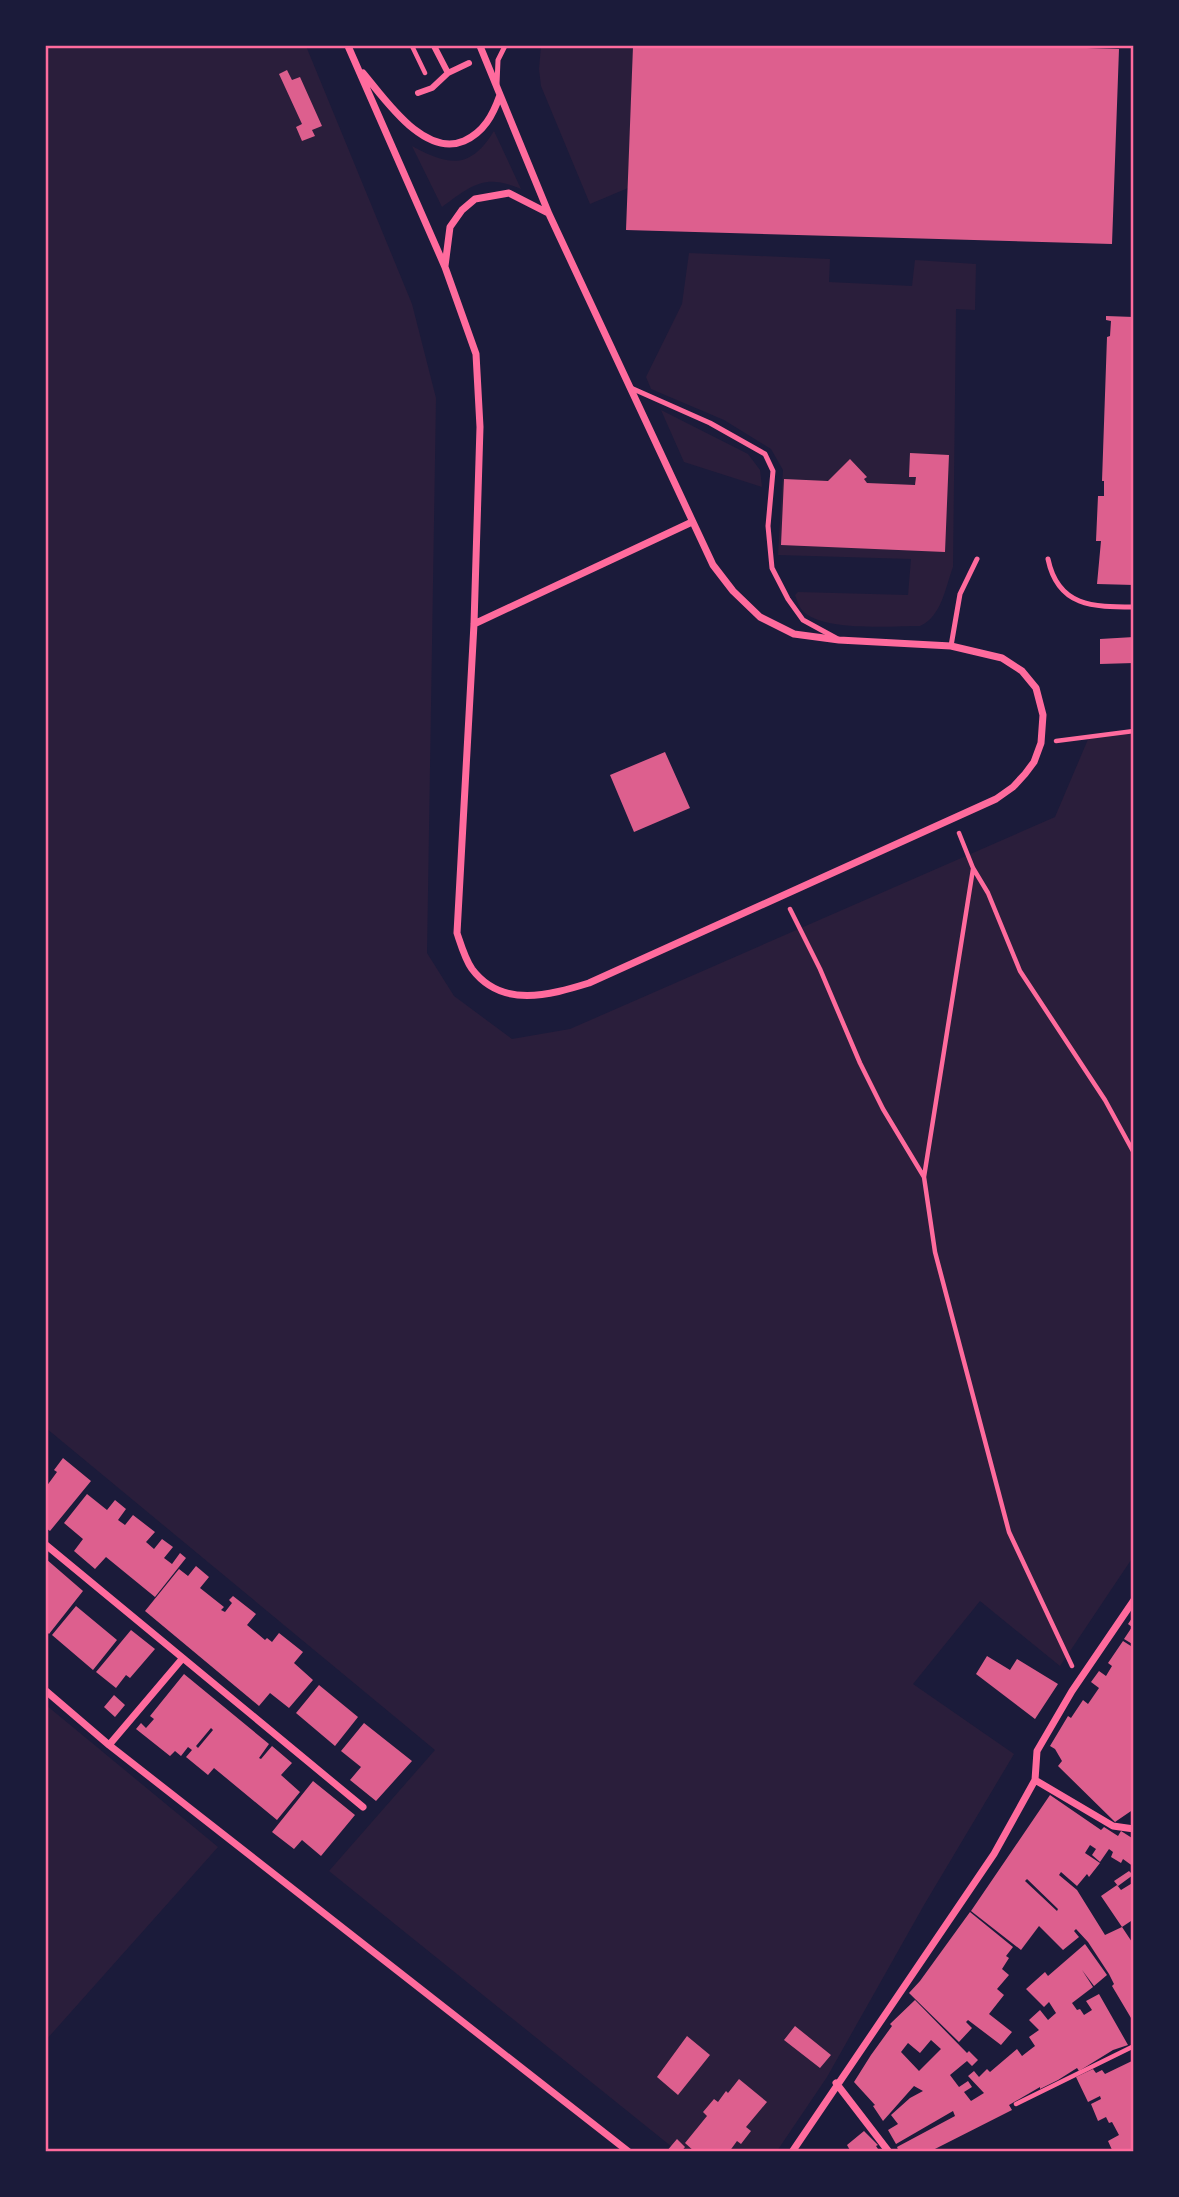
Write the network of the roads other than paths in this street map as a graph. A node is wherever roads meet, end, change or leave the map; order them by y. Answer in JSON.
{"nodes":[{"id":1,"x":348,"y":46,"type":"edge"},
{"id":2,"x":434,"y":46,"type":"edge"},
{"id":3,"x":480,"y":46,"type":"edge"},
{"id":4,"x":505,"y":46,"type":"edge"},
{"id":5,"x":469,"y":63,"type":"dead end"},
{"id":6,"x":356,"y":64,"type":"junction"},
{"id":7,"x":448,"y":73,"type":"junction"},
{"id":8,"x":498,"y":91,"type":"junction"},
{"id":9,"x":418,"y":93,"type":"dead end"},
{"id":10,"x":549,"y":214,"type":"junction"},
{"id":11,"x":445,"y":267,"type":"junction"},
{"id":12,"x":629,"y":387,"type":"junction"},
{"id":13,"x":692,"y":522,"type":"junction"},
{"id":14,"x":977,"y":559,"type":"dead end"},
{"id":15,"x":1048,"y":559,"type":"dead end"},
{"id":16,"x":1133,"y":607,"type":"edge"},
{"id":17,"x":474,"y":624,"type":"junction"},
{"id":18,"x":839,"y":640,"type":"junction"},
{"id":19,"x":951,"y":646,"type":"junction"},
{"id":20,"x":46,"y":1545,"type":"edge"},
{"id":21,"x":1133,"y":1600,"type":"edge"},
{"id":22,"x":182,"y":1659,"type":"junction"},
{"id":23,"x":46,"y":1691,"type":"edge"},
{"id":24,"x":109,"y":1745,"type":"junction"},
{"id":25,"x":1035,"y":1780,"type":"junction"},
{"id":26,"x":363,"y":1807,"type":"dead end"},
{"id":27,"x":1133,"y":1829,"type":"edge"},
{"id":28,"x":836,"y":2083,"type":"junction"},
{"id":29,"x":629,"y":2151,"type":"edge"},
{"id":30,"x":792,"y":2151,"type":"edge"},
{"id":31,"x":889,"y":2151,"type":"edge"}],
"edges":[{"from":1,"to":6,"type":"street"},
{"from":2,"to":7,"type":"street"},
{"from":3,"to":8,"type":"street"},
{"from":4,"to":8,"type":"lane"},
{"from":5,"to":7,"type":"street"},
{"from":6,"to":8,"type":"street"},
{"from":6,"to":11,"type":"street"},
{"from":7,"to":9,"type":"street"},
{"from":8,"to":10,"type":"street"},
{"from":10,"to":11,"type":"street"},
{"from":10,"to":12,"type":"street"},
{"from":11,"to":17,"type":"street"},
{"from":12,"to":13,"type":"street"},
{"from":12,"to":18,"type":"lane"},
{"from":13,"to":17,"type":"street"},
{"from":13,"to":18,"type":"street"},
{"from":14,"to":19,"type":"lane"},
{"from":15,"to":16,"type":"lane"},
{"from":17,"to":19,"type":"street"},
{"from":18,"to":19,"type":"street"},
{"from":20,"to":22,"type":"street"},
{"from":21,"to":25,"type":"street"},
{"from":22,"to":24,"type":"street"},
{"from":22,"to":26,"type":"street"},
{"from":23,"to":24,"type":"street"},
{"from":24,"to":29,"type":"street"},
{"from":25,"to":27,"type":"street"},
{"from":25,"to":28,"type":"street"},
{"from":28,"to":30,"type":"street"},
{"from":28,"to":31,"type":"street"}]}
